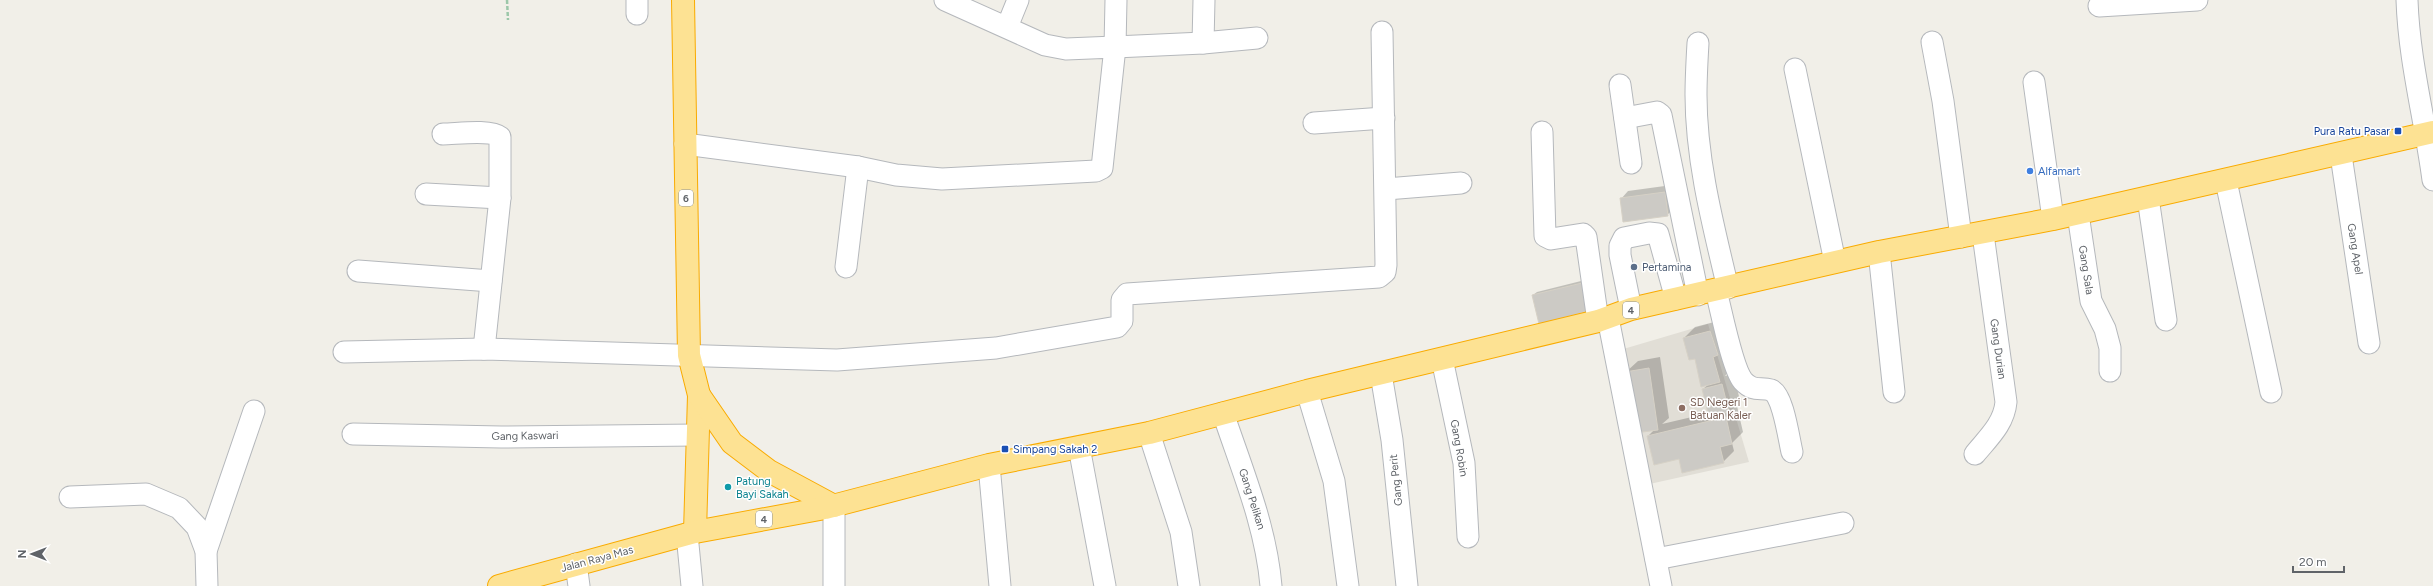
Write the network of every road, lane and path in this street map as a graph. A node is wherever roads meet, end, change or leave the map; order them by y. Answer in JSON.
{"nodes":[{"id":1,"x":507,"y":0,"type":"edge"},
{"id":2,"x":683,"y":0,"type":"edge"},
{"id":3,"x":945,"y":0,"type":"edge"},
{"id":4,"x":1018,"y":0,"type":"edge"},
{"id":5,"x":1116,"y":0,"type":"edge"},
{"id":6,"x":1204,"y":0,"type":"edge"},
{"id":7,"x":2197,"y":0,"type":"edge"},
{"id":8,"x":2407,"y":0,"type":"edge"},
{"id":9,"x":2099,"y":6,"type":"dead end"},
{"id":10,"x":508,"y":20,"type":"dead end"},
{"id":11,"x":1007,"y":27,"type":"junction"},
{"id":12,"x":1382,"y":32,"type":"dead end"},
{"id":13,"x":1257,"y":38,"type":"dead end"},
{"id":14,"x":1932,"y":42,"type":"dead end"},
{"id":15,"x":1203,"y":43,"type":"junction"},
{"id":16,"x":1698,"y":43,"type":"dead end"},
{"id":17,"x":1115,"y":47,"type":"junction"},
{"id":18,"x":1795,"y":69,"type":"dead end"},
{"id":19,"x":2034,"y":82,"type":"dead end"},
{"id":20,"x":1620,"y":85,"type":"dead end"},
{"id":21,"x":1384,"y":118,"type":"junction"},
{"id":22,"x":1625,"y":118,"type":"junction"},
{"id":23,"x":1314,"y":123,"type":"dead end"},
{"id":24,"x":1542,"y":132,"type":"dead end"},
{"id":25,"x":2430,"y":133,"type":"edge"},
{"id":26,"x":443,"y":134,"type":"dead end"},
{"id":27,"x":685,"y":144,"type":"junction"},
{"id":28,"x":2341,"y":155,"type":"junction"},
{"id":29,"x":1631,"y":163,"type":"dead end"},
{"id":30,"x":858,"y":167,"type":"junction"},
{"id":31,"x":2433,"y":180,"type":"edge"},
{"id":32,"x":2226,"y":181,"type":"junction"},
{"id":33,"x":1461,"y":183,"type":"dead end"},
{"id":34,"x":1386,"y":189,"type":"junction"},
{"id":35,"x":426,"y":194,"type":"dead end"},
{"id":36,"x":500,"y":198,"type":"junction"},
{"id":37,"x":2148,"y":198,"type":"junction"},
{"id":38,"x":2078,"y":214,"type":"junction"},
{"id":39,"x":2053,"y":220,"type":"junction"},
{"id":40,"x":1983,"y":234,"type":"junction"},
{"id":41,"x":1961,"y":238,"type":"junction"},
{"id":42,"x":1879,"y":252,"type":"junction"},
{"id":43,"x":1835,"y":262,"type":"junction"},
{"id":44,"x":846,"y":267,"type":"dead end"},
{"id":45,"x":358,"y":271,"type":"dead end"},
{"id":46,"x":492,"y":281,"type":"junction"},
{"id":47,"x":1714,"y":291,"type":"junction"},
{"id":48,"x":1676,"y":299,"type":"junction"},
{"id":49,"x":1631,"y":309,"type":"junction"},
{"id":50,"x":1603,"y":319,"type":"junction"},
{"id":51,"x":2166,"y":320,"type":"dead end"},
{"id":52,"x":2369,"y":343,"type":"dead end"},
{"id":53,"x":484,"y":349,"type":"junction"},
{"id":54,"x":344,"y":352,"type":"dead end"},
{"id":55,"x":689,"y":355,"type":"junction"},
{"id":56,"x":1442,"y":359,"type":"junction"},
{"id":57,"x":2110,"y":371,"type":"dead end"},
{"id":58,"x":1381,"y":374,"type":"junction"},
{"id":59,"x":1307,"y":391,"type":"junction"},
{"id":60,"x":1894,"y":392,"type":"dead end"},
{"id":61,"x":2270,"y":392,"type":"dead end"},
{"id":62,"x":698,"y":395,"type":"junction"},
{"id":63,"x":254,"y":411,"type":"dead end"},
{"id":64,"x":1223,"y":414,"type":"junction"},
{"id":65,"x":1149,"y":433,"type":"junction"},
{"id":66,"x":353,"y":434,"type":"dead end"},
{"id":67,"x":697,"y":434,"type":"junction"},
{"id":68,"x":1079,"y":447,"type":"junction"},
{"id":69,"x":1792,"y":452,"type":"dead end"},
{"id":70,"x":1974,"y":454,"type":"dead end"},
{"id":71,"x":989,"y":466,"type":"junction"},
{"id":72,"x":70,"y":497,"type":"dead end"},
{"id":73,"x":834,"y":506,"type":"junction"},
{"id":74,"x":1843,"y":523,"type":"dead end"},
{"id":75,"x":691,"y":533,"type":"junction"},
{"id":76,"x":1468,"y":537,"type":"dead end"},
{"id":77,"x":206,"y":552,"type":"junction"},
{"id":78,"x":1656,"y":559,"type":"junction"},
{"id":79,"x":576,"y":564,"type":"junction"},
{"id":80,"x":207,"y":586,"type":"edge"},
{"id":81,"x":499,"y":586,"type":"edge"},
{"id":82,"x":579,"y":586,"type":"edge"},
{"id":83,"x":692,"y":586,"type":"edge"},
{"id":84,"x":834,"y":586,"type":"edge"},
{"id":85,"x":1000,"y":586,"type":"edge"},
{"id":86,"x":1105,"y":586,"type":"edge"},
{"id":87,"x":1189,"y":586,"type":"edge"},
{"id":88,"x":1271,"y":586,"type":"edge"},
{"id":89,"x":1348,"y":586,"type":"edge"},
{"id":90,"x":1407,"y":586,"type":"edge"},
{"id":91,"x":1661,"y":586,"type":"edge"}],
"edges":[{"from":1,"to":10,"type":"path"},
{"from":2,"to":27,"type":"highway","number":"6"},
{"from":3,"to":11,"type":"street"},
{"from":4,"to":11,"type":"street"},
{"from":5,"to":17,"type":"street"},
{"from":6,"to":15,"type":"street"},
{"from":7,"to":9,"type":"street"},
{"from":8,"to":25,"type":"street"},
{"from":11,"to":17,"type":"street"},
{"from":12,"to":21,"type":"street"},
{"from":13,"to":15,"type":"street"},
{"from":14,"to":41,"type":"street"},
{"from":15,"to":17,"type":"street"},
{"from":16,"to":47,"type":"street"},
{"from":17,"to":30,"type":"street"},
{"from":18,"to":43,"type":"street"},
{"from":19,"to":39,"type":"street"},
{"from":20,"to":22,"type":"street"},
{"from":21,"to":23,"type":"street"},
{"from":21,"to":34,"type":"street"},
{"from":22,"to":29,"type":"street"},
{"from":22,"to":47,"type":"street"},
{"from":24,"to":50,"type":"street"},
{"from":25,"to":28,"type":"highway","number":"4"},
{"from":25,"to":31,"type":"street"},
{"from":26,"to":36,"type":"street"},
{"from":27,"to":30,"type":"street"},
{"from":27,"to":55,"type":"highway","number":"6"},
{"from":28,"to":32,"type":"highway","number":"4"},
{"from":28,"to":52,"type":"street","name":"Gang Apel"},
{"from":30,"to":44,"type":"street"},
{"from":32,"to":37,"type":"highway","number":"4"},
{"from":32,"to":61,"type":"street"},
{"from":33,"to":34,"type":"street"},
{"from":34,"to":55,"type":"street"},
{"from":35,"to":36,"type":"street"},
{"from":36,"to":46,"type":"street"},
{"from":37,"to":38,"type":"highway","number":"4"},
{"from":37,"to":51,"type":"street"},
{"from":38,"to":39,"type":"highway","number":"4"},
{"from":38,"to":57,"type":"street","name":"Gang Sala"},
{"from":39,"to":40,"type":"highway","number":"4"},
{"from":40,"to":41,"type":"highway","number":"4"},
{"from":40,"to":70,"type":"street","name":"Gang Durian"},
{"from":41,"to":42,"type":"highway","number":"4"},
{"from":42,"to":43,"type":"highway","number":"4"},
{"from":42,"to":60,"type":"street"},
{"from":43,"to":47,"type":"highway","number":"4"},
{"from":45,"to":46,"type":"street"},
{"from":46,"to":53,"type":"street"},
{"from":47,"to":48,"type":"highway","number":"4"},
{"from":47,"to":69,"type":"street"},
{"from":48,"to":49,"type":"highway","number":"4"},
{"from":48,"to":49,"type":"street"},
{"from":49,"to":50,"type":"highway","number":"4"},
{"from":50,"to":56,"type":"highway","number":"4"},
{"from":50,"to":78,"type":"street"},
{"from":53,"to":54,"type":"street"},
{"from":53,"to":55,"type":"street"},
{"from":55,"to":62,"type":"highway","number":"6"},
{"from":56,"to":58,"type":"highway","number":"4"},
{"from":56,"to":76,"type":"street","name":"Gang Robin"},
{"from":58,"to":59,"type":"highway","number":"4"},
{"from":58,"to":90,"type":"street","name":"Gang Perit"},
{"from":59,"to":64,"type":"highway","number":"4"},
{"from":59,"to":89,"type":"street"},
{"from":62,"to":67,"type":"highway","number":"6"},
{"from":62,"to":73,"type":"highway","number":"6"},
{"from":63,"to":77,"type":"street"},
{"from":64,"to":65,"type":"highway","number":"4"},
{"from":64,"to":88,"type":"street","name":"Gang Pelikan"},
{"from":65,"to":68,"type":"highway","number":"4"},
{"from":65,"to":87,"type":"street"},
{"from":66,"to":67,"type":"street","name":"Gang Kaswari"},
{"from":67,"to":75,"type":"highway","number":"6"},
{"from":68,"to":71,"type":"highway","number":"4"},
{"from":68,"to":86,"type":"street"},
{"from":71,"to":73,"type":"highway","number":"4"},
{"from":71,"to":85,"type":"street"},
{"from":72,"to":77,"type":"street"},
{"from":73,"to":75,"type":"highway","number":"4"},
{"from":73,"to":84,"type":"street"},
{"from":74,"to":78,"type":"street"},
{"from":75,"to":79,"type":"highway","name":"Jalan Raya Mas"},
{"from":75,"to":83,"type":"street"},
{"from":77,"to":80,"type":"street"},
{"from":78,"to":91,"type":"street"},
{"from":79,"to":81,"type":"highway","name":"Jalan Raya Mas"},
{"from":79,"to":82,"type":"street"}]}
